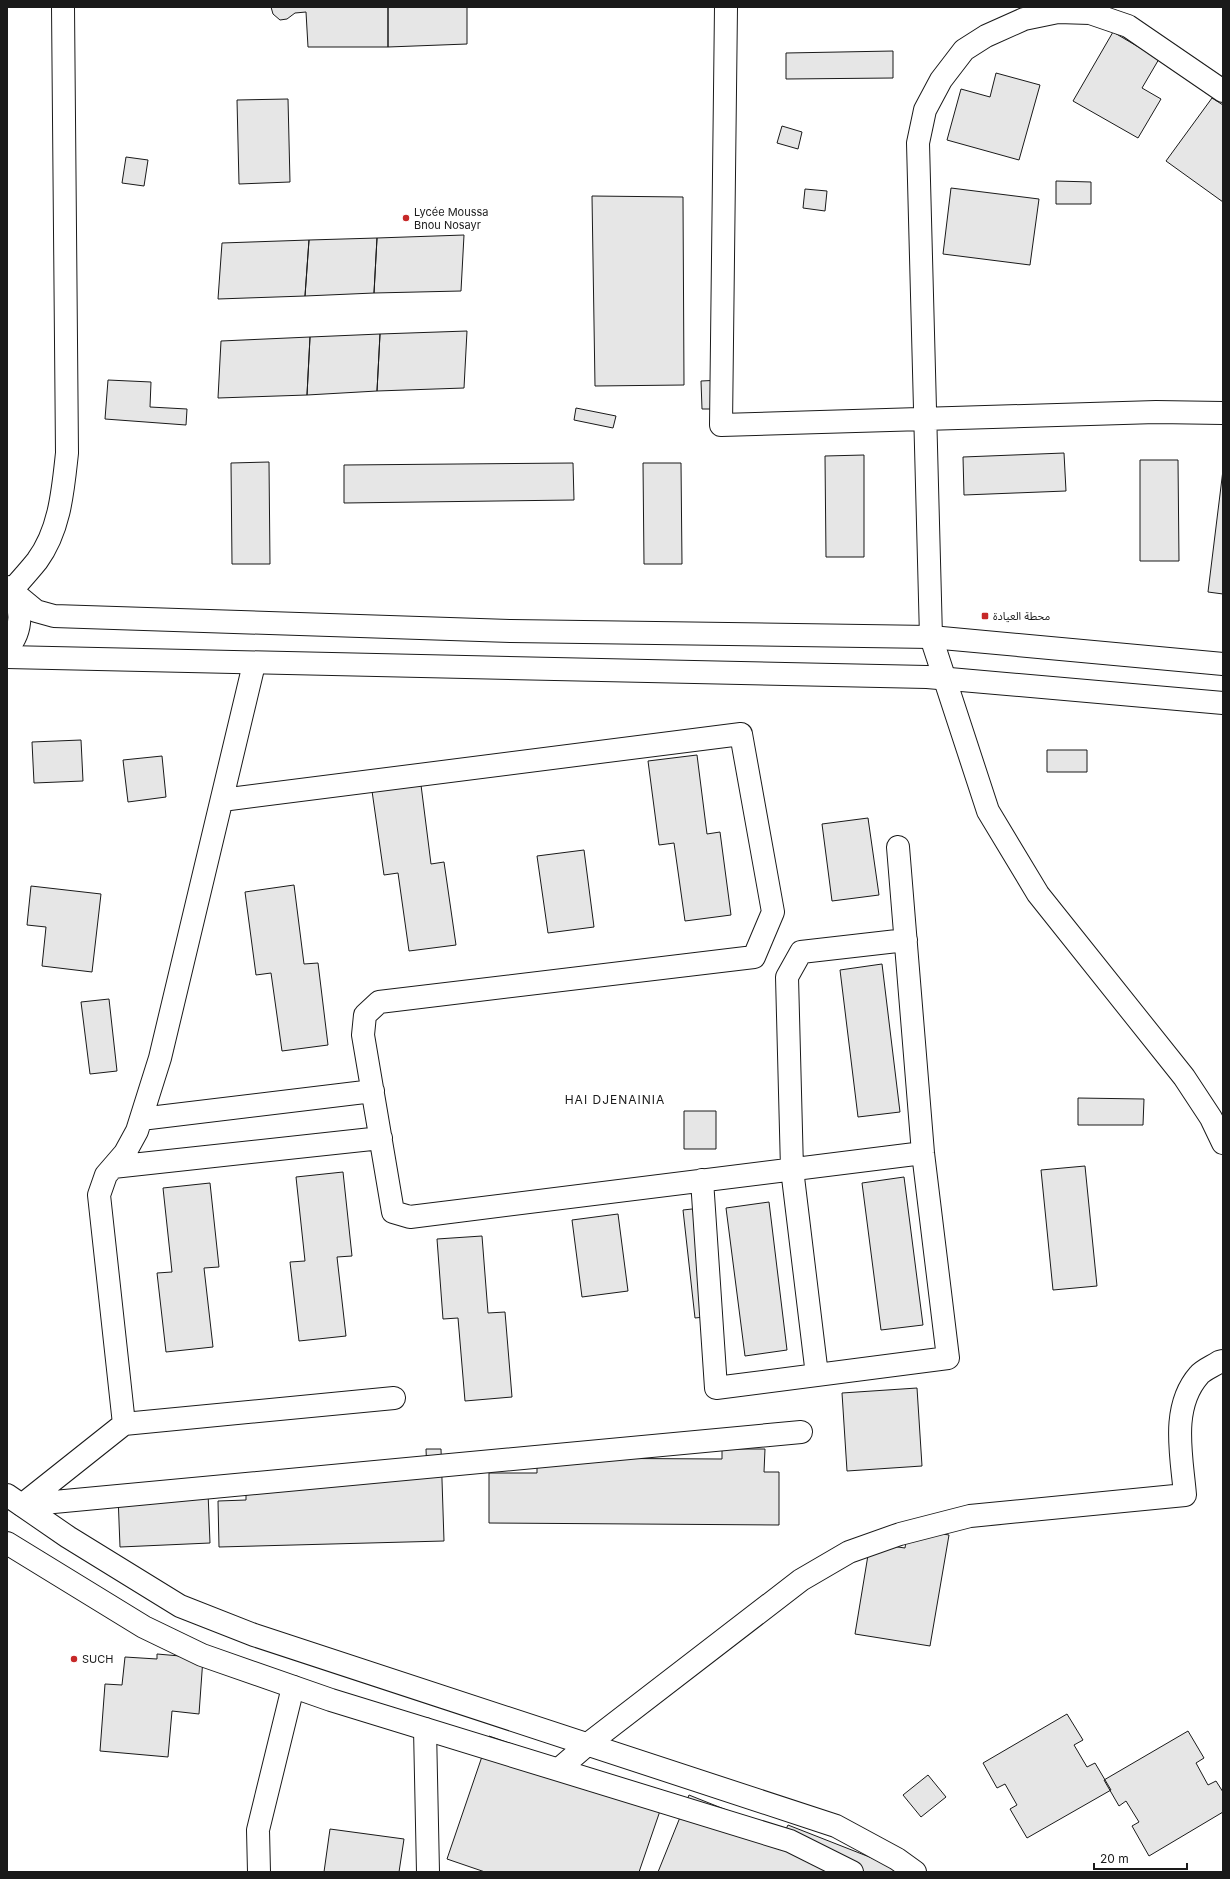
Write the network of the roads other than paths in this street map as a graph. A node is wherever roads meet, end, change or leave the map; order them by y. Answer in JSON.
{"nodes":[{"id":1,"x":63,"y":7,"type":"edge"},
{"id":2,"x":726,"y":7,"type":"edge"},
{"id":3,"x":1223,"y":91,"type":"edge"},
{"id":4,"x":1223,"y":413,"type":"edge"},
{"id":5,"x":925,"y":418,"type":"junction"},
{"id":6,"x":10,"y":590,"type":"edge"},
{"id":7,"x":931,"y":637,"type":"junction"},
{"id":8,"x":7,"y":649,"type":"edge"},
{"id":9,"x":7,"y":657,"type":"edge"},
{"id":10,"x":254,"y":664,"type":"junction"},
{"id":11,"x":1223,"y":664,"type":"edge"},
{"id":12,"x":944,"y":679,"type":"junction"},
{"id":13,"x":1223,"y":703,"type":"edge"},
{"id":14,"x":222,"y":800,"type":"junction"},
{"id":15,"x":898,"y":847,"type":"dead end"},
{"id":16,"x":906,"y":940,"type":"junction"},
{"id":17,"x":373,"y":1091,"type":"junction"},
{"id":18,"x":141,"y":1119,"type":"junction"},
{"id":19,"x":381,"y":1138,"type":"junction"},
{"id":20,"x":1223,"y":1143,"type":"edge"},
{"id":21,"x":923,"y":1153,"type":"junction"},
{"id":22,"x":113,"y":1167,"type":"junction"},
{"id":23,"x":792,"y":1169,"type":"junction"},
{"id":24,"x":702,"y":1180,"type":"junction"},
{"id":25,"x":1223,"y":1361,"type":"edge"},
{"id":26,"x":817,"y":1375,"type":"junction"},
{"id":27,"x":394,"y":1398,"type":"dead end"},
{"id":28,"x":124,"y":1424,"type":"junction"},
{"id":29,"x":801,"y":1432,"type":"dead end"},
{"id":30,"x":14,"y":1500,"type":"edge"},
{"id":31,"x":7,"y":1543,"type":"edge"},
{"id":32,"x":293,"y":1687,"type":"junction"},
{"id":33,"x":425,"y":1728,"type":"junction"},
{"id":34,"x":588,"y":1744,"type":"junction"},
{"id":35,"x":559,"y":1769,"type":"junction"},
{"id":36,"x":259,"y":1872,"type":"edge"},
{"id":37,"x":428,"y":1872,"type":"edge"},
{"id":38,"x":852,"y":1872,"type":"edge"},
{"id":39,"x":915,"y":1872,"type":"edge"}],
"edges":[{"from":1,"to":6,"type":"street"},
{"from":2,"to":5,"type":"street"},
{"from":3,"to":5,"type":"street"},
{"from":4,"to":5,"type":"street"},
{"from":5,"to":7,"type":"street"},
{"from":6,"to":7,"type":"street"},
{"from":6,"to":8,"type":"street"},
{"from":7,"to":11,"type":"street"},
{"from":7,"to":12,"type":"street"},
{"from":9,"to":10,"type":"street"},
{"from":10,"to":12,"type":"street"},
{"from":10,"to":14,"type":"street"},
{"from":12,"to":13,"type":"street"},
{"from":12,"to":20,"type":"street"},
{"from":14,"to":17,"type":"street"},
{"from":14,"to":18,"type":"street"},
{"from":15,"to":16,"type":"street"},
{"from":16,"to":21,"type":"street"},
{"from":16,"to":23,"type":"street"},
{"from":17,"to":18,"type":"street"},
{"from":17,"to":19,"type":"street"},
{"from":18,"to":22,"type":"street"},
{"from":19,"to":22,"type":"street"},
{"from":19,"to":24,"type":"street"},
{"from":21,"to":23,"type":"street"},
{"from":21,"to":26,"type":"street"},
{"from":22,"to":28,"type":"street"},
{"from":23,"to":24,"type":"street"},
{"from":23,"to":26,"type":"street"},
{"from":24,"to":26,"type":"street"},
{"from":25,"to":34,"type":"street"},
{"from":27,"to":28,"type":"street"},
{"from":28,"to":30,"type":"street"},
{"from":29,"to":30,"type":"street"},
{"from":30,"to":34,"type":"street"},
{"from":31,"to":32,"type":"street"},
{"from":32,"to":33,"type":"street"},
{"from":32,"to":36,"type":"street"},
{"from":33,"to":35,"type":"street"},
{"from":33,"to":37,"type":"street"},
{"from":34,"to":35,"type":"street"},
{"from":34,"to":39,"type":"street"},
{"from":35,"to":38,"type":"street"}]}
